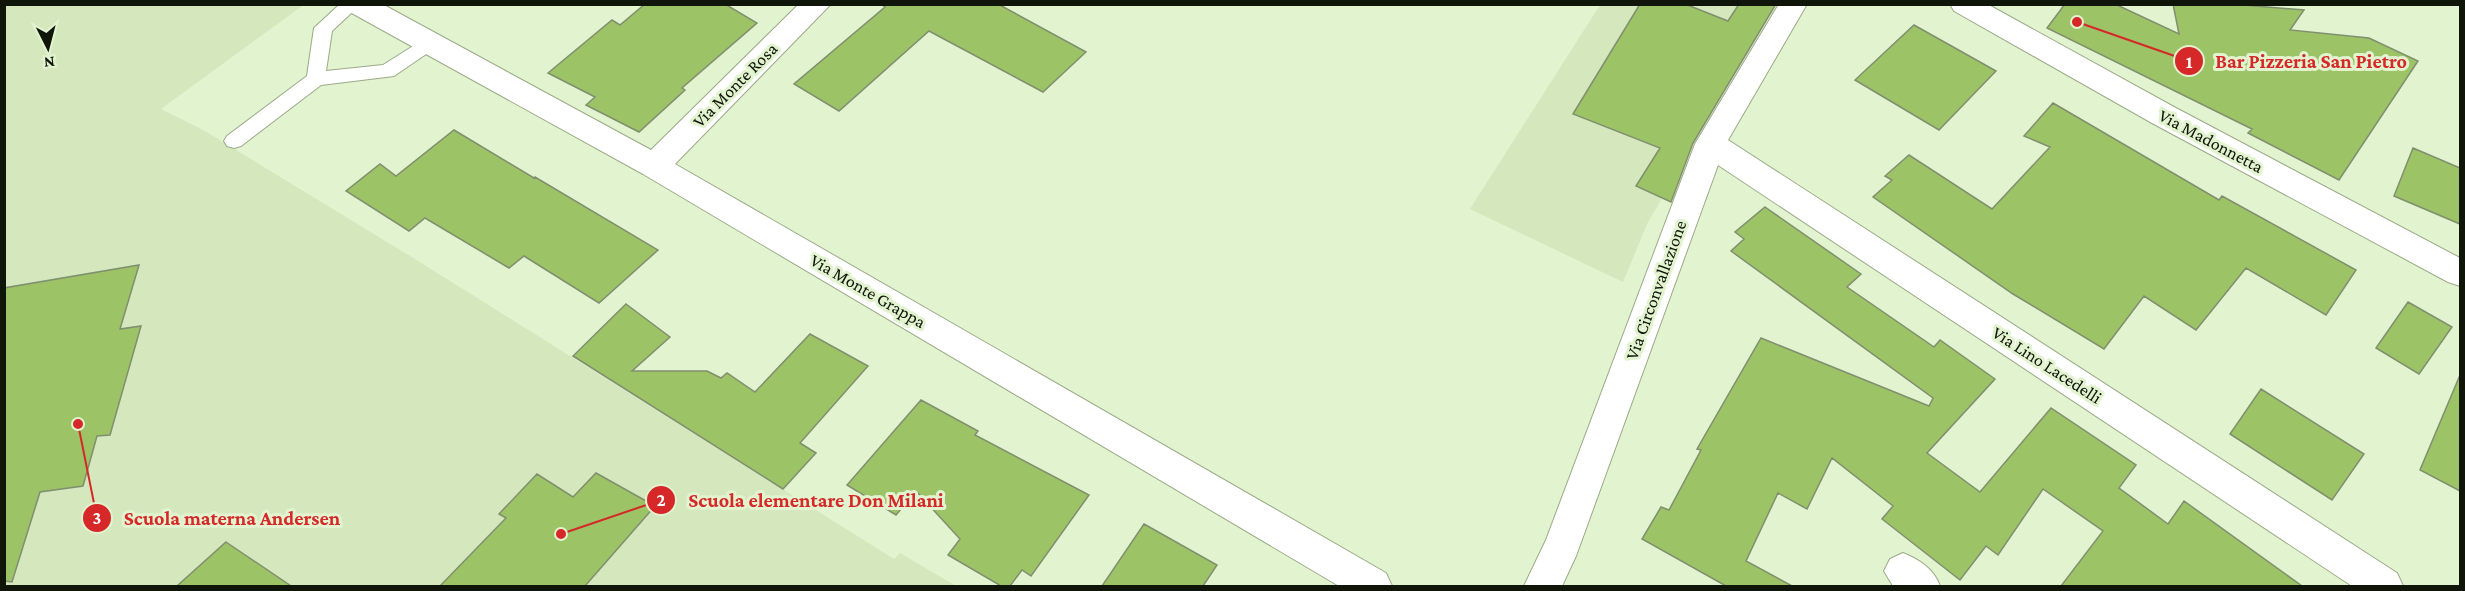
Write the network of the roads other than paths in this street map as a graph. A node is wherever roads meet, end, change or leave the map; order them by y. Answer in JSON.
{"nodes":[{"id":1,"x":352,"y":4,"type":"edge"},
{"id":2,"x":358,"y":4,"type":"edge"},
{"id":3,"x":816,"y":4,"type":"edge"},
{"id":4,"x":1793,"y":4,"type":"edge"},
{"id":5,"x":1964,"y":4,"type":"edge"},
{"id":6,"x":429,"y":43,"type":"junction"},
{"id":7,"x":316,"y":80,"type":"junction"},
{"id":8,"x":234,"y":141,"type":"dead end"},
{"id":9,"x":1710,"y":144,"type":"junction"},
{"id":10,"x":654,"y":166,"type":"junction"},
{"id":11,"x":2460,"y":273,"type":"edge"},
{"id":12,"x":1373,"y":586,"type":"edge"},
{"id":13,"x":1543,"y":586,"type":"edge"},
{"id":14,"x":2384,"y":586,"type":"edge"}],
"edges":[{"from":1,"to":7,"type":"lane"},
{"from":2,"to":6,"type":"street","name":"Via Monte Grappa"},
{"from":3,"to":10,"type":"street","name":"Via Monte Rosa"},
{"from":4,"to":9,"type":"street","name":"Via Circonvallazione"},
{"from":5,"to":11,"type":"street","name":"Via Madonnetta"},
{"from":6,"to":7,"type":"lane"},
{"from":6,"to":10,"type":"street","name":"Via Monte Grappa"},
{"from":7,"to":8,"type":"lane"},
{"from":9,"to":13,"type":"street","name":"Via Circonvallazione"},
{"from":9,"to":14,"type":"street","name":"Via Lino Lacedelli"},
{"from":10,"to":12,"type":"street","name":"Via Monte Grappa"}]}
